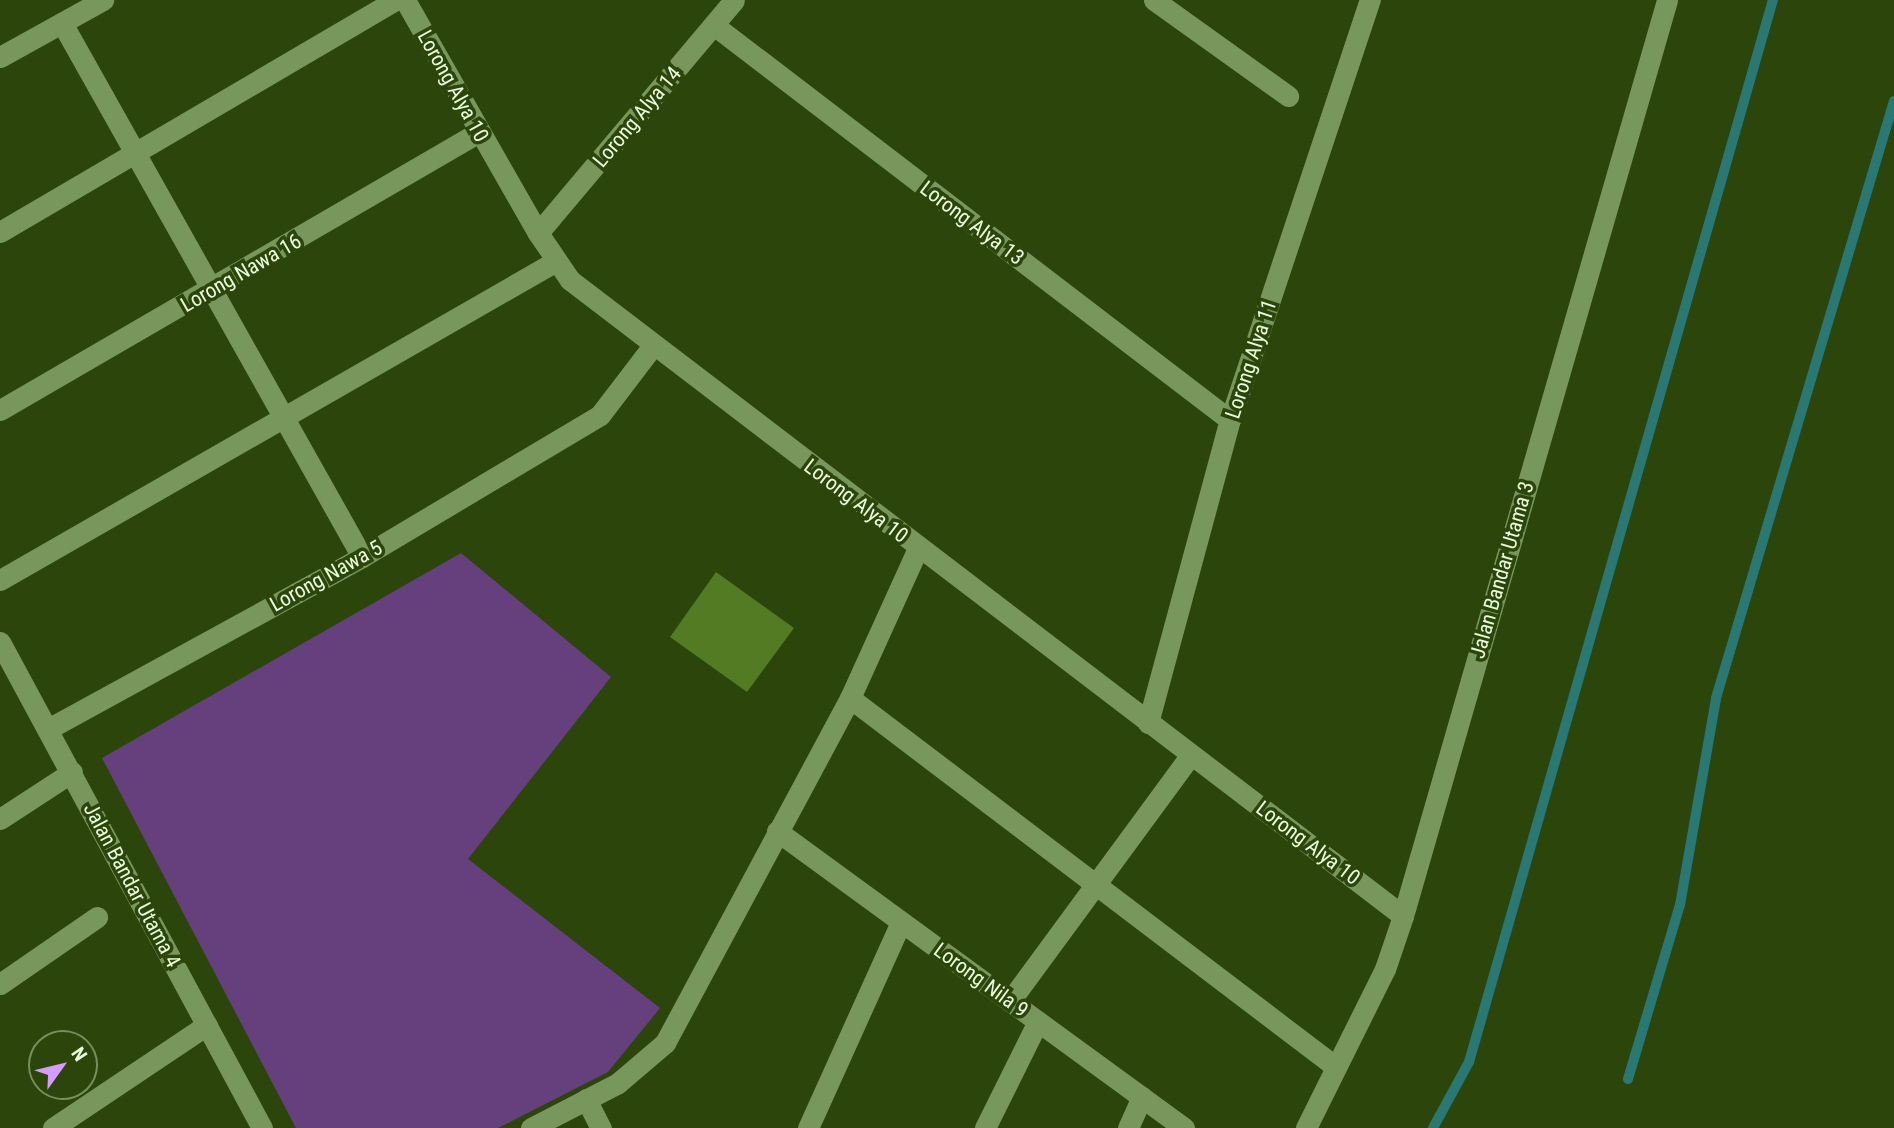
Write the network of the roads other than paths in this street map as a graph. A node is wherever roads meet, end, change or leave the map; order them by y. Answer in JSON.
{"nodes":[{"id":1,"x":103,"y":0,"type":"edge"},
{"id":2,"x":395,"y":0,"type":"edge"},
{"id":3,"x":405,"y":0,"type":"edge"},
{"id":4,"x":734,"y":0,"type":"edge"},
{"id":5,"x":1154,"y":0,"type":"edge"},
{"id":6,"x":1370,"y":0,"type":"edge"},
{"id":7,"x":1667,"y":0,"type":"edge"},
{"id":8,"x":79,"y":6,"type":"edge"},
{"id":9,"x":62,"y":23,"type":"junction"},
{"id":10,"x":715,"y":26,"type":"junction"},
{"id":11,"x":0,"y":57,"type":"edge"},
{"id":12,"x":1288,"y":96,"type":"dead end"},
{"id":13,"x":479,"y":132,"type":"junction"},
{"id":14,"x":133,"y":153,"type":"junction"},
{"id":15,"x":0,"y":232,"type":"edge"},
{"id":16,"x":538,"y":233,"type":"junction"},
{"id":17,"x":556,"y":261,"type":"junction"},
{"id":18,"x":209,"y":292,"type":"junction"},
{"id":19,"x":652,"y":347,"type":"junction"},
{"id":20,"x":0,"y":410,"type":"edge"},
{"id":21,"x":281,"y":418,"type":"junction"},
{"id":22,"x":1230,"y":420,"type":"junction"},
{"id":23,"x":918,"y":548,"type":"junction"},
{"id":24,"x":362,"y":557,"type":"junction"},
{"id":25,"x":0,"y":580,"type":"edge"},
{"id":26,"x":0,"y":642,"type":"edge"},
{"id":27,"x":850,"y":698,"type":"junction"},
{"id":28,"x":1148,"y":723,"type":"junction"},
{"id":29,"x":48,"y":729,"type":"junction"},
{"id":30,"x":1191,"y":755,"type":"junction"},
{"id":31,"x":72,"y":772,"type":"junction"},
{"id":32,"x":0,"y":819,"type":"edge"},
{"id":33,"x":777,"y":831,"type":"junction"},
{"id":34,"x":1096,"y":884,"type":"junction"},
{"id":35,"x":1403,"y":916,"type":"junction"},
{"id":36,"x":97,"y":917,"type":"dead end"},
{"id":37,"x":901,"y":922,"type":"junction"},
{"id":38,"x":0,"y":984,"type":"edge"},
{"id":39,"x":1010,"y":1001,"type":"junction"},
{"id":40,"x":1038,"y":1021,"type":"junction"},
{"id":41,"x":207,"y":1025,"type":"junction"},
{"id":42,"x":1336,"y":1067,"type":"junction"},
{"id":43,"x":1142,"y":1097,"type":"junction"},
{"id":44,"x":586,"y":1099,"type":"junction"},
{"id":45,"x":53,"y":1128,"type":"edge"},
{"id":46,"x":262,"y":1128,"type":"edge"},
{"id":47,"x":531,"y":1128,"type":"edge"},
{"id":48,"x":601,"y":1128,"type":"edge"},
{"id":49,"x":808,"y":1128,"type":"edge"},
{"id":50,"x":985,"y":1128,"type":"edge"},
{"id":51,"x":1128,"y":1128,"type":"edge"},
{"id":52,"x":1184,"y":1128,"type":"edge"},
{"id":53,"x":1306,"y":1128,"type":"edge"}],
"edges":[{"from":1,"to":8,"type":"street"},
{"from":2,"to":14,"type":"street"},
{"from":3,"to":13,"type":"street","name":"Lorong Alya 10"},
{"from":4,"to":10,"type":"street","name":"Lorong Alya 14"},
{"from":5,"to":12,"type":"street"},
{"from":6,"to":22,"type":"street","name":"Lorong Alya 11"},
{"from":7,"to":35,"type":"street","name":"Jalan Bandar Utama 3"},
{"from":8,"to":9,"type":"street"},
{"from":9,"to":11,"type":"street"},
{"from":9,"to":14,"type":"street"},
{"from":10,"to":16,"type":"street","name":"Lorong Alya 14"},
{"from":10,"to":22,"type":"street","name":"Lorong Alya 13"},
{"from":13,"to":16,"type":"street","name":"Lorong Alya 10"},
{"from":13,"to":18,"type":"street","name":"Lorong Nawa 16"},
{"from":14,"to":15,"type":"street"},
{"from":14,"to":18,"type":"street"},
{"from":16,"to":17,"type":"street","name":"Lorong Alya 10"},
{"from":17,"to":19,"type":"street","name":"Lorong Alya 10"},
{"from":17,"to":21,"type":"street"},
{"from":18,"to":20,"type":"street","name":"Lorong Nawa 16"},
{"from":18,"to":21,"type":"street"},
{"from":19,"to":23,"type":"street","name":"Lorong Alya 10"},
{"from":19,"to":24,"type":"street","name":"Lorong Nawa 5"},
{"from":21,"to":24,"type":"street"},
{"from":21,"to":25,"type":"street"},
{"from":22,"to":28,"type":"street","name":"Lorong Alya 11"},
{"from":23,"to":27,"type":"street"},
{"from":23,"to":28,"type":"street","name":"Lorong Alya 10"},
{"from":24,"to":29,"type":"street","name":"Lorong Nawa 5"},
{"from":26,"to":29,"type":"street","name":"Jalan Bandar Utama 4"},
{"from":27,"to":33,"type":"street"},
{"from":27,"to":34,"type":"street"},
{"from":28,"to":30,"type":"street","name":"Lorong Alya 10"},
{"from":29,"to":31,"type":"street","name":"Jalan Bandar Utama 4"},
{"from":30,"to":34,"type":"street"},
{"from":30,"to":35,"type":"street","name":"Lorong Alya 10"},
{"from":31,"to":32,"type":"street"},
{"from":31,"to":41,"type":"street","name":"Jalan Bandar Utama 4"},
{"from":33,"to":37,"type":"street","name":"Lorong Nila 9"},
{"from":33,"to":44,"type":"street"},
{"from":34,"to":39,"type":"street"},
{"from":34,"to":42,"type":"street"},
{"from":35,"to":42,"type":"street","name":"Jalan Bandar Utama 3"},
{"from":36,"to":38,"type":"street"},
{"from":37,"to":39,"type":"street","name":"Lorong Nila 9"},
{"from":37,"to":49,"type":"street"},
{"from":39,"to":40,"type":"street","name":"Lorong Nila 9"},
{"from":40,"to":43,"type":"street","name":"Lorong Nila 9"},
{"from":40,"to":50,"type":"street"},
{"from":41,"to":45,"type":"street"},
{"from":41,"to":46,"type":"street","name":"Jalan Bandar Utama 4"},
{"from":42,"to":53,"type":"street","name":"Jalan Bandar Utama 3"},
{"from":43,"to":51,"type":"street"},
{"from":43,"to":52,"type":"street","name":"Lorong Nila 9"},
{"from":44,"to":47,"type":"street"},
{"from":44,"to":48,"type":"street"}]}
